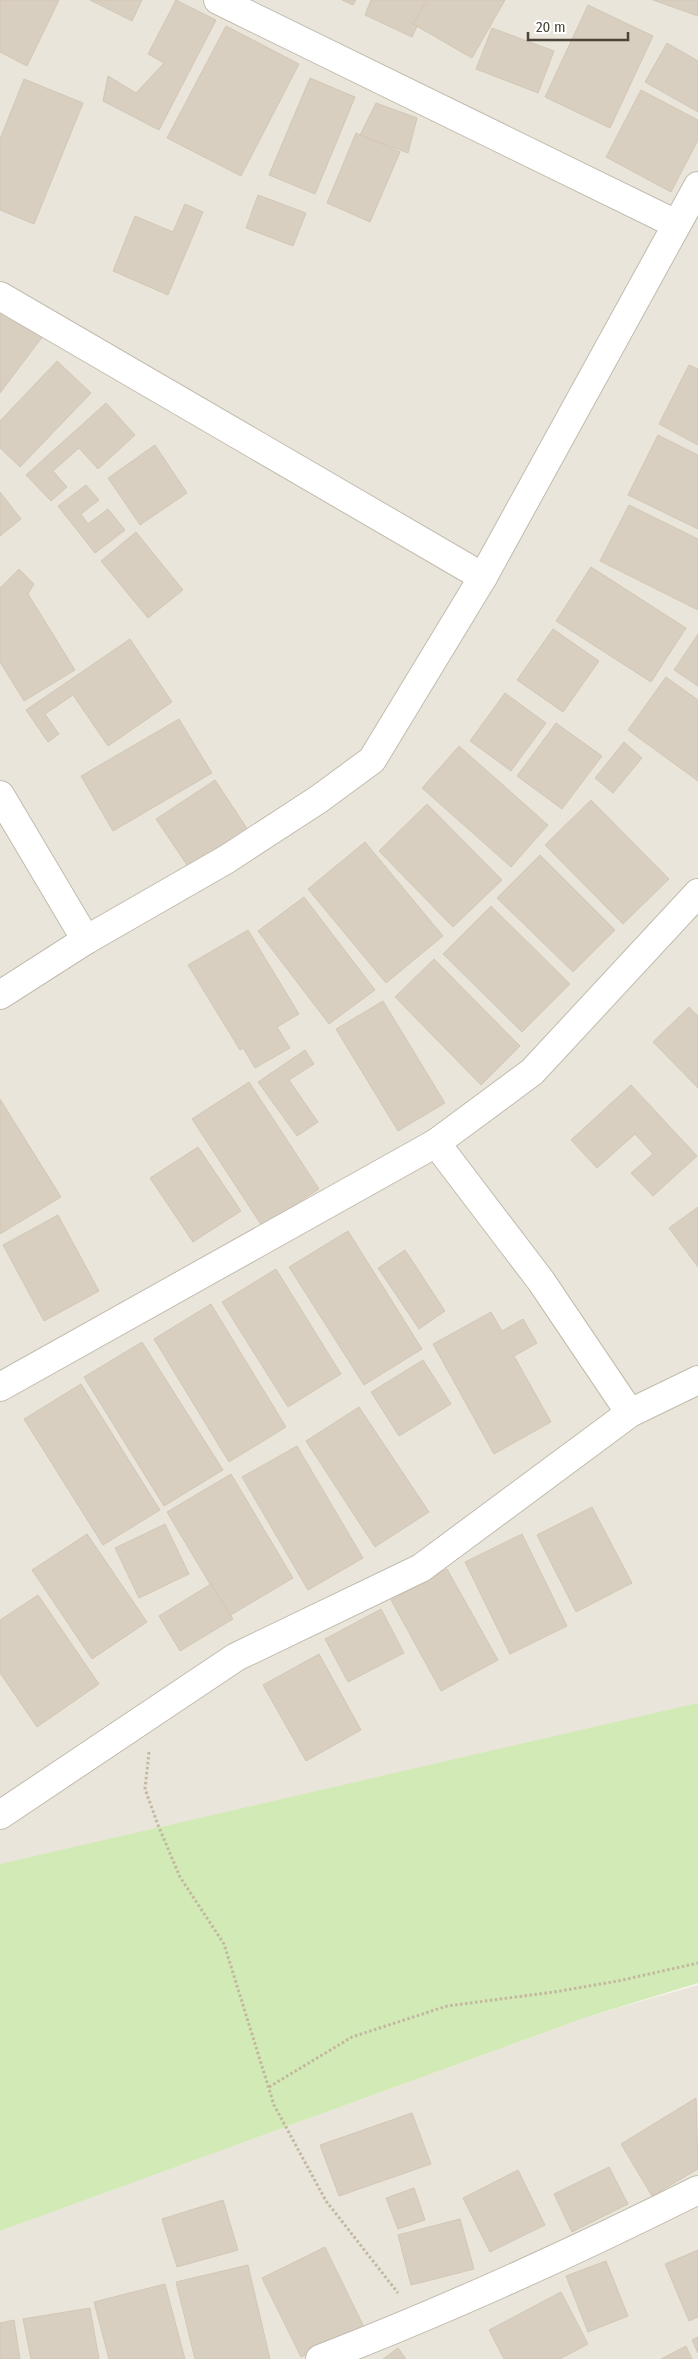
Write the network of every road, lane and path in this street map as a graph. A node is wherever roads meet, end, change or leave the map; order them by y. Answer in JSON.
{"nodes":[{"id":1,"x":218,"y":0,"type":"edge"},
{"id":2,"x":698,"y":186,"type":"edge"},
{"id":3,"x":676,"y":224,"type":"junction"},
{"id":4,"x":0,"y":296,"type":"edge"},
{"id":5,"x":484,"y":577,"type":"junction"},
{"id":6,"x":0,"y":795,"type":"edge"},
{"id":7,"x":698,"y":893,"type":"edge"},
{"id":8,"x":86,"y":940,"type":"junction"},
{"id":9,"x":0,"y":995,"type":"edge"},
{"id":10,"x":436,"y":1143,"type":"junction"},
{"id":11,"x":4,"y":1376,"type":"edge"},
{"id":12,"x":698,"y":1380,"type":"edge"},
{"id":13,"x":630,"y":1413,"type":"junction"},
{"id":14,"x":153,"y":1712,"type":"junction"},
{"id":15,"x":0,"y":1815,"type":"edge"},
{"id":16,"x":698,"y":1963,"type":"edge"},
{"id":17,"x":269,"y":2087,"type":"junction"},
{"id":18,"x":698,"y":2190,"type":"edge"},
{"id":19,"x":420,"y":2320,"type":"junction"},
{"id":20,"x":320,"y":2359,"type":"edge"}],
"edges":[{"from":1,"to":3,"type":"street"},
{"from":2,"to":3,"type":"street"},
{"from":3,"to":5,"type":"street"},
{"from":4,"to":5,"type":"street"},
{"from":5,"to":8,"type":"street"},
{"from":6,"to":8,"type":"street"},
{"from":7,"to":10,"type":"street"},
{"from":8,"to":9,"type":"street"},
{"from":10,"to":11,"type":"street"},
{"from":10,"to":13,"type":"street"},
{"from":12,"to":13,"type":"street"},
{"from":13,"to":14,"type":"street"},
{"from":14,"to":15,"type":"street"},
{"from":14,"to":17,"type":"path"},
{"from":16,"to":17,"type":"path"},
{"from":17,"to":19,"type":"path"},
{"from":18,"to":19,"type":"street"},
{"from":19,"to":20,"type":"street"}]}
